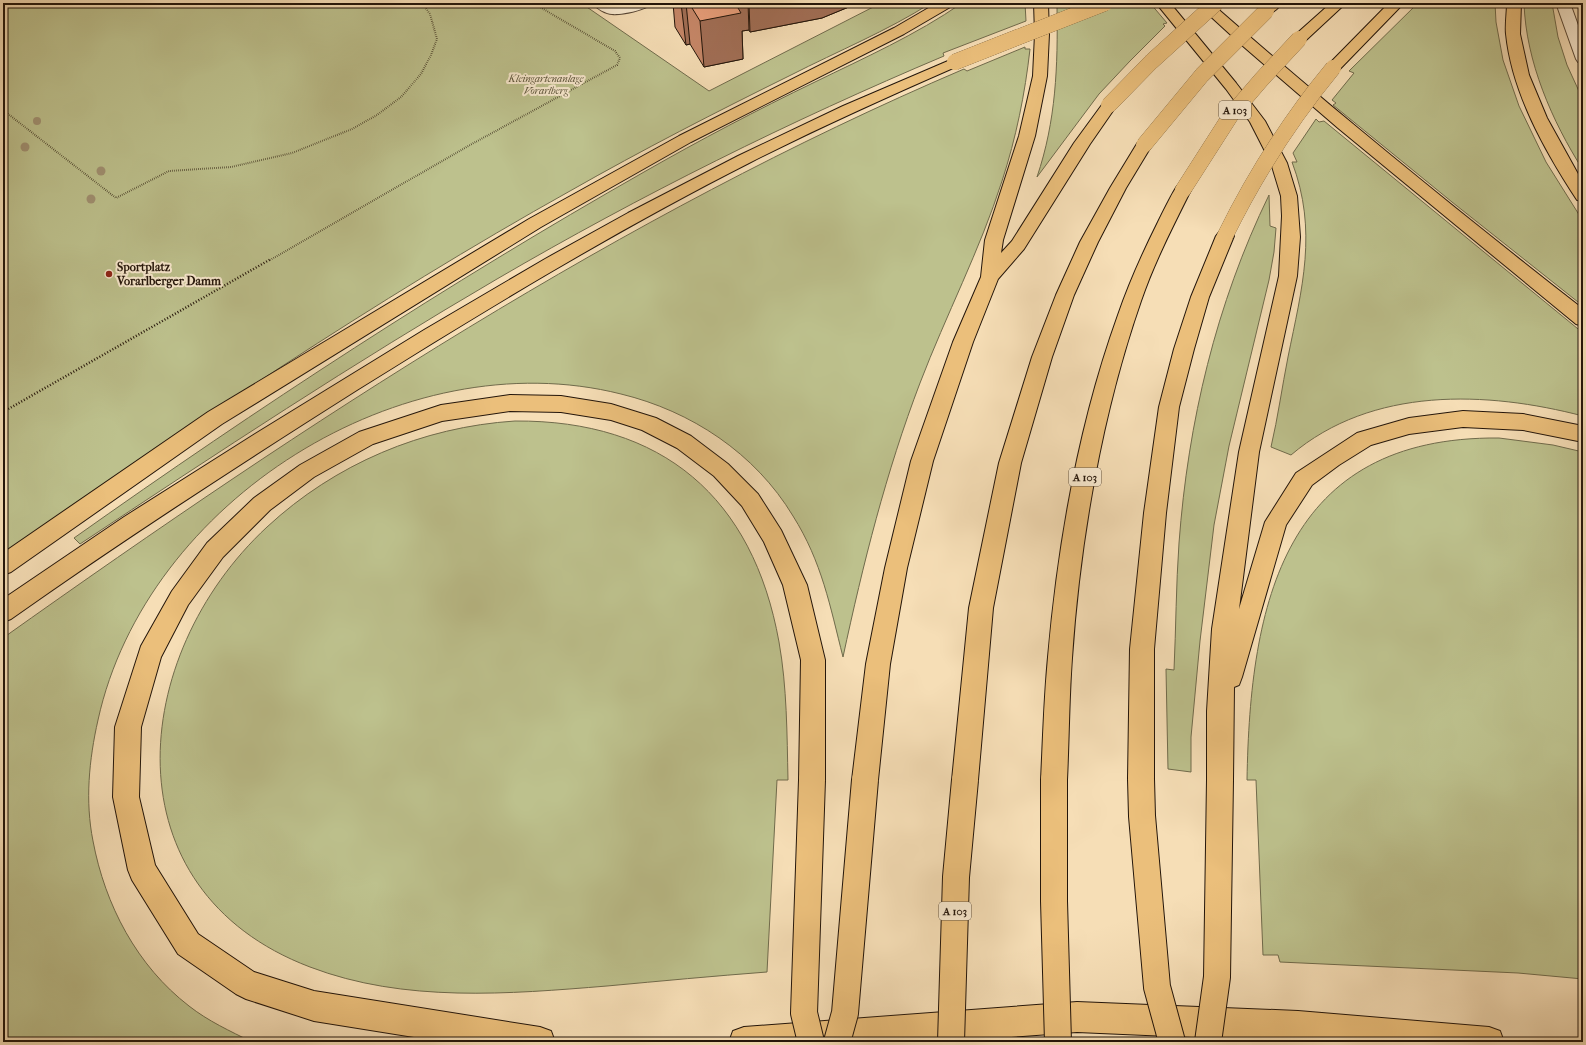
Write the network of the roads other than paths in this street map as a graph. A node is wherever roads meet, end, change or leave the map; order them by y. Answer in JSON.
{"nodes":[{"id":1,"x":599,"y":3,"type":"edge"},
{"id":2,"x":645,"y":3,"type":"edge"},
{"id":3,"x":947,"y":3,"type":"edge"},
{"id":4,"x":1042,"y":3,"type":"edge"},
{"id":5,"x":1104,"y":3,"type":"edge"},
{"id":6,"x":1163,"y":3,"type":"edge"},
{"id":7,"x":1203,"y":3,"type":"edge"},
{"id":8,"x":1216,"y":3,"type":"edge"},
{"id":9,"x":1339,"y":3,"type":"edge"},
{"id":10,"x":1397,"y":3,"type":"edge"},
{"id":11,"x":1514,"y":3,"type":"edge"},
{"id":12,"x":1563,"y":3,"type":"edge"},
{"id":13,"x":1271,"y":7,"type":"edge"},
{"id":14,"x":1583,"y":59,"type":"edge"},
{"id":15,"x":1583,"y":196,"type":"edge"},
{"id":16,"x":990,"y":277,"type":"junction"},
{"id":17,"x":1583,"y":319,"type":"edge"},
{"id":18,"x":1583,"y":434,"type":"edge"},
{"id":19,"x":3,"y":565,"type":"edge"},
{"id":20,"x":3,"y":612,"type":"edge"},
{"id":21,"x":1220,"y":711,"type":"junction"},
{"id":22,"x":540,"y":1042,"type":"edge"},
{"id":23,"x":744,"y":1042,"type":"edge"},
{"id":24,"x":811,"y":1042,"type":"edge"},
{"id":25,"x":837,"y":1042,"type":"edge"},
{"id":26,"x":951,"y":1042,"type":"edge"},
{"id":27,"x":1058,"y":1042,"type":"edge"},
{"id":28,"x":1172,"y":1042,"type":"edge"},
{"id":29,"x":1208,"y":1042,"type":"edge"},
{"id":30,"x":1489,"y":1042,"type":"edge"}],
"edges":[{"from":1,"to":2,"type":"lane"},
{"from":3,"to":19,"type":"highway"},
{"from":4,"to":16,"type":"highway"},
{"from":5,"to":20,"type":"highway","bridge":true},
{"from":6,"to":21,"type":"highway"},
{"from":7,"to":17,"type":"highway"},
{"from":8,"to":16,"type":"highway","bridge":true},
{"from":9,"to":27,"type":"highway","number":"A 103","bridge":true},
{"from":10,"to":28,"type":"highway","bridge":true},
{"from":11,"to":15,"type":"highway"},
{"from":12,"to":14,"type":"lane"},
{"from":13,"to":26,"type":"highway","number":"A 103","bridge":true},
{"from":16,"to":25,"type":"highway","bridge":true},
{"from":18,"to":21,"type":"highway"},
{"from":21,"to":29,"type":"highway","bridge":true},
{"from":22,"to":24,"type":"highway","bridge":true},
{"from":23,"to":30,"type":"highway"}]}
